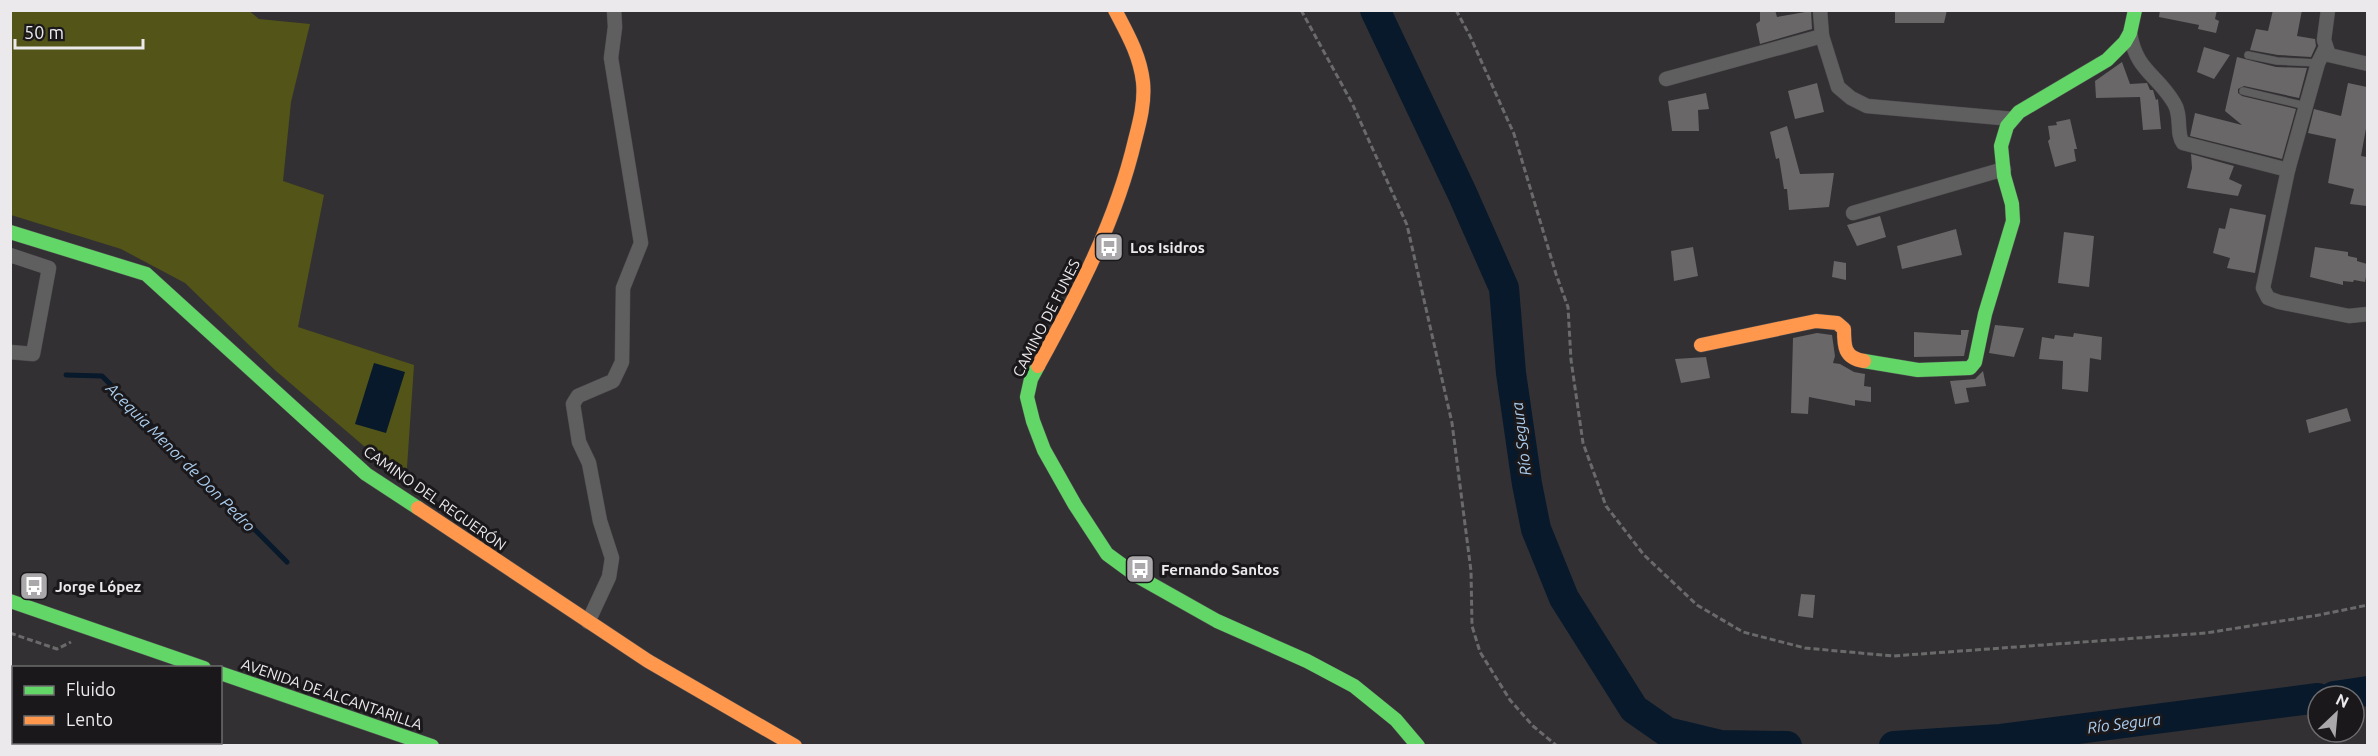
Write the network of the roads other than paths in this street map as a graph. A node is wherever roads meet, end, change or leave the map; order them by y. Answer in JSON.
{"nodes":[{"id":1,"x":614,"y":10,"type":"edge"},
{"id":2,"x":1115,"y":10,"type":"edge"},
{"id":3,"x":1820,"y":10,"type":"edge"},
{"id":4,"x":2135,"y":10,"type":"edge"},
{"id":5,"x":2328,"y":10,"type":"edge"},
{"id":6,"x":2130,"y":33,"type":"junction"},
{"id":7,"x":1822,"y":36,"type":"junction"},
{"id":8,"x":2325,"y":49,"type":"junction"},
{"id":9,"x":2247,"y":55,"type":"dead end"},
{"id":10,"x":2318,"y":63,"type":"junction"},
{"id":11,"x":2367,"y":64,"type":"edge"},
{"id":12,"x":1666,"y":79,"type":"dead end"},
{"id":13,"x":2243,"y":91,"type":"dead end"},
{"id":14,"x":2306,"y":106,"type":"junction"},
{"id":15,"x":2013,"y":119,"type":"junction"},
{"id":16,"x":2004,"y":169,"type":"junction"},
{"id":17,"x":2288,"y":170,"type":"junction"},
{"id":18,"x":1853,"y":213,"type":"dead end"},
{"id":19,"x":11,"y":233,"type":"edge"},
{"id":20,"x":10,"y":255,"type":"edge"},
{"id":21,"x":2367,"y":314,"type":"edge"},
{"id":22,"x":1701,"y":345,"type":"dead end"},
{"id":23,"x":10,"y":352,"type":"edge"},
{"id":24,"x":10,"y":601,"type":"edge"},
{"id":25,"x":588,"y":622,"type":"junction"},
{"id":26,"x":198,"y":666,"type":"edge"},
{"id":27,"x":222,"y":674,"type":"edge"},
{"id":28,"x":432,"y":746,"type":"edge"},
{"id":29,"x":795,"y":746,"type":"edge"},
{"id":30,"x":1418,"y":746,"type":"edge"}],
"edges":[{"from":1,"to":25,"type":"street"},
{"from":2,"to":30,"type":"street","name":"CAMINO DE FUNES"},
{"from":3,"to":7,"type":"street"},
{"from":4,"to":6,"type":"street"},
{"from":5,"to":8,"type":"street"},
{"from":6,"to":15,"type":"street"},
{"from":6,"to":17,"type":"street"},
{"from":7,"to":12,"type":"street"},
{"from":7,"to":15,"type":"street"},
{"from":8,"to":10,"type":"street"},
{"from":8,"to":11,"type":"street"},
{"from":9,"to":10,"type":"lane"},
{"from":10,"to":14,"type":"street"},
{"from":13,"to":14,"type":"lane"},
{"from":14,"to":17,"type":"street"},
{"from":15,"to":16,"type":"street"},
{"from":16,"to":18,"type":"street"},
{"from":16,"to":22,"type":"street"},
{"from":17,"to":21,"type":"street"},
{"from":19,"to":25,"type":"street","name":"CAMINO DEL REGUERÓN"},
{"from":20,"to":23,"type":"street"},
{"from":24,"to":26,"type":"street"},
{"from":25,"to":29,"type":"street","name":"CAMINO DEL REGUERÓN"},
{"from":27,"to":28,"type":"street","name":"AVENIDA DE ALCANTARILLA"}]}
